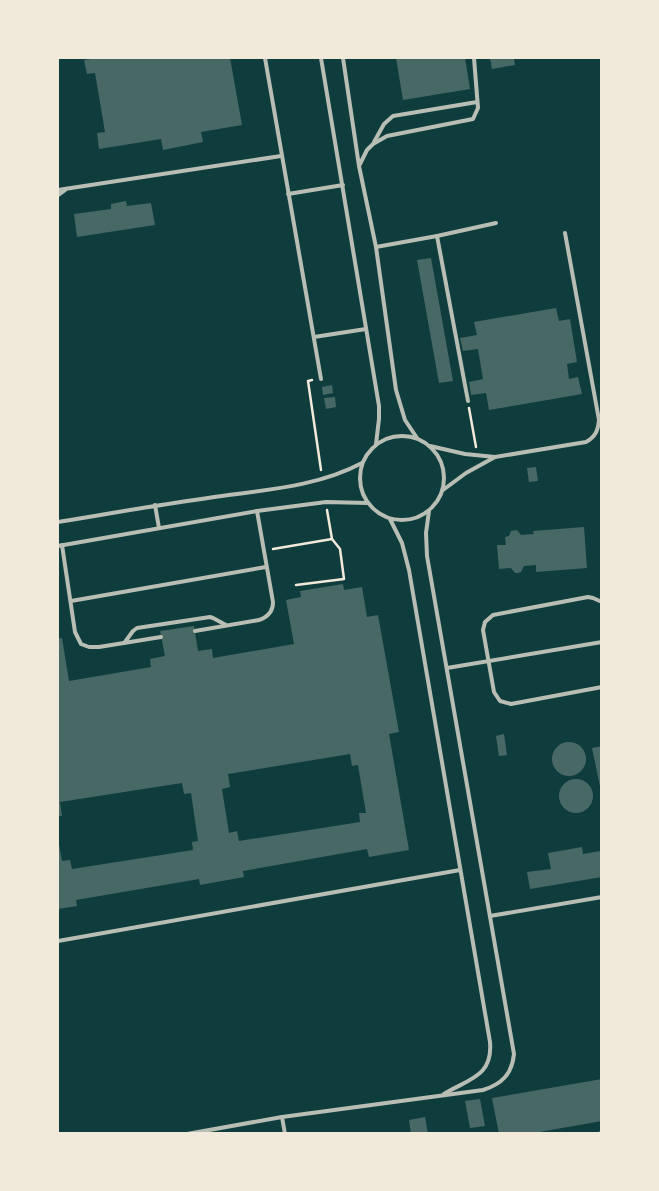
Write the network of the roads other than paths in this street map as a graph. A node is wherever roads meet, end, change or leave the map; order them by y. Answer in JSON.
{"nodes":[{"id":1,"x":265,"y":58,"type":"edge"},
{"id":2,"x":321,"y":58,"type":"edge"},
{"id":3,"x":343,"y":58,"type":"edge"},
{"id":4,"x":474,"y":58,"type":"edge"},
{"id":5,"x":477,"y":102,"type":"junction"},
{"id":6,"x":373,"y":144,"type":"junction"},
{"id":7,"x":281,"y":156,"type":"junction"},
{"id":8,"x":359,"y":166,"type":"junction"},
{"id":9,"x":343,"y":186,"type":"junction"},
{"id":10,"x":67,"y":189,"type":"junction"},
{"id":11,"x":58,"y":190,"type":"edge"},
{"id":12,"x":288,"y":194,"type":"junction"},
{"id":13,"x":58,"y":195,"type":"edge"},
{"id":14,"x":496,"y":223,"type":"dead end"},
{"id":15,"x":565,"y":232,"type":"dead end"},
{"id":16,"x":437,"y":236,"type":"junction"},
{"id":17,"x":376,"y":247,"type":"junction"},
{"id":18,"x":366,"y":329,"type":"junction"},
{"id":19,"x":314,"y":337,"type":"junction"},
{"id":20,"x":321,"y":379,"type":"road end"},
{"id":21,"x":468,"y":401,"type":"road end"},
{"id":22,"x":417,"y":438,"type":"junction"},
{"id":23,"x":376,"y":444,"type":"junction"},
{"id":24,"x":430,"y":446,"type":"junction"},
{"id":25,"x":495,"y":457,"type":"junction"},
{"id":26,"x":362,"y":463,"type":"junction"},
{"id":27,"x":443,"y":490,"type":"junction"},
{"id":28,"x":368,"y":503,"type":"junction"},
{"id":29,"x":156,"y":505,"type":"junction"},
{"id":30,"x":257,"y":511,"type":"junction"},
{"id":31,"x":429,"y":511,"type":"junction"},
{"id":32,"x":390,"y":519,"type":"junction"},
{"id":33,"x":58,"y":522,"type":"edge"},
{"id":34,"x":159,"y":528,"type":"junction"},
{"id":35,"x":60,"y":545,"type":"edge"},
{"id":36,"x":266,"y":567,"type":"junction"},
{"id":37,"x":71,"y":601,"type":"junction"},
{"id":38,"x":602,"y":602,"type":"edge"},
{"id":39,"x":227,"y":626,"type":"junction"},
{"id":40,"x":195,"y":631,"type":"dead end"},
{"id":41,"x":161,"y":637,"type":"dead end"},
{"id":42,"x":125,"y":642,"type":"junction"},
{"id":43,"x":602,"y":642,"type":"edge"},
{"id":44,"x":488,"y":661,"type":"junction"},
{"id":45,"x":447,"y":668,"type":"junction"},
{"id":46,"x":602,"y":688,"type":"edge"},
{"id":47,"x":460,"y":870,"type":"junction"},
{"id":48,"x":602,"y":896,"type":"edge"},
{"id":49,"x":490,"y":916,"type":"junction"},
{"id":50,"x":58,"y":941,"type":"edge"},
{"id":51,"x":442,"y":1095,"type":"junction"},
{"id":52,"x":282,"y":1117,"type":"junction"},
{"id":53,"x":187,"y":1134,"type":"edge"},
{"id":54,"x":285,"y":1134,"type":"edge"}],
"edges":[{"from":1,"to":7,"type":"lane"},
{"from":2,"to":9,"type":"lane"},
{"from":3,"to":8,"type":"lane"},
{"from":4,"to":5,"type":"lane"},
{"from":5,"to":6,"type":"lane"},
{"from":5,"to":6,"type":"lane"},
{"from":6,"to":8,"type":"lane"},
{"from":7,"to":10,"type":"lane"},
{"from":7,"to":12,"type":"lane"},
{"from":8,"to":17,"type":"lane"},
{"from":9,"to":12,"type":"lane"},
{"from":9,"to":18,"type":"lane"},
{"from":10,"to":11,"type":"lane"},
{"from":10,"to":13,"type":"lane"},
{"from":12,"to":19,"type":"lane"},
{"from":14,"to":16,"type":"lane"},
{"from":15,"to":25,"type":"lane"},
{"from":16,"to":17,"type":"lane"},
{"from":16,"to":21,"type":"lane"},
{"from":17,"to":22,"type":"lane"},
{"from":18,"to":19,"type":"lane"},
{"from":18,"to":23,"type":"lane"},
{"from":19,"to":20,"type":"lane"},
{"from":22,"to":23,"type":"lane"},
{"from":22,"to":24,"type":"lane"},
{"from":23,"to":26,"type":"lane"},
{"from":24,"to":25,"type":"lane"},
{"from":24,"to":27,"type":"lane"},
{"from":25,"to":27,"type":"lane"},
{"from":26,"to":28,"type":"lane"},
{"from":26,"to":29,"type":"lane"},
{"from":27,"to":31,"type":"lane"},
{"from":28,"to":30,"type":"lane"},
{"from":28,"to":32,"type":"lane"},
{"from":29,"to":33,"type":"lane"},
{"from":29,"to":34,"type":"lane"},
{"from":30,"to":34,"type":"lane"},
{"from":30,"to":36,"type":"lane"},
{"from":31,"to":32,"type":"lane"},
{"from":31,"to":45,"type":"lane"},
{"from":32,"to":47,"type":"lane"},
{"from":34,"to":35,"type":"lane"},
{"from":35,"to":37,"type":"lane"},
{"from":36,"to":37,"type":"lane"},
{"from":36,"to":39,"type":"lane"},
{"from":37,"to":42,"type":"lane"},
{"from":38,"to":44,"type":"lane"},
{"from":39,"to":40,"type":"lane"},
{"from":39,"to":42,"type":"lane"},
{"from":41,"to":42,"type":"lane"},
{"from":43,"to":44,"type":"lane"},
{"from":44,"to":45,"type":"lane"},
{"from":44,"to":46,"type":"lane"},
{"from":45,"to":49,"type":"lane"},
{"from":47,"to":50,"type":"lane"},
{"from":47,"to":51,"type":"lane"},
{"from":48,"to":49,"type":"lane"},
{"from":49,"to":51,"type":"lane"},
{"from":51,"to":52,"type":"lane"},
{"from":52,"to":53,"type":"lane"},
{"from":52,"to":54,"type":"lane"}]}
